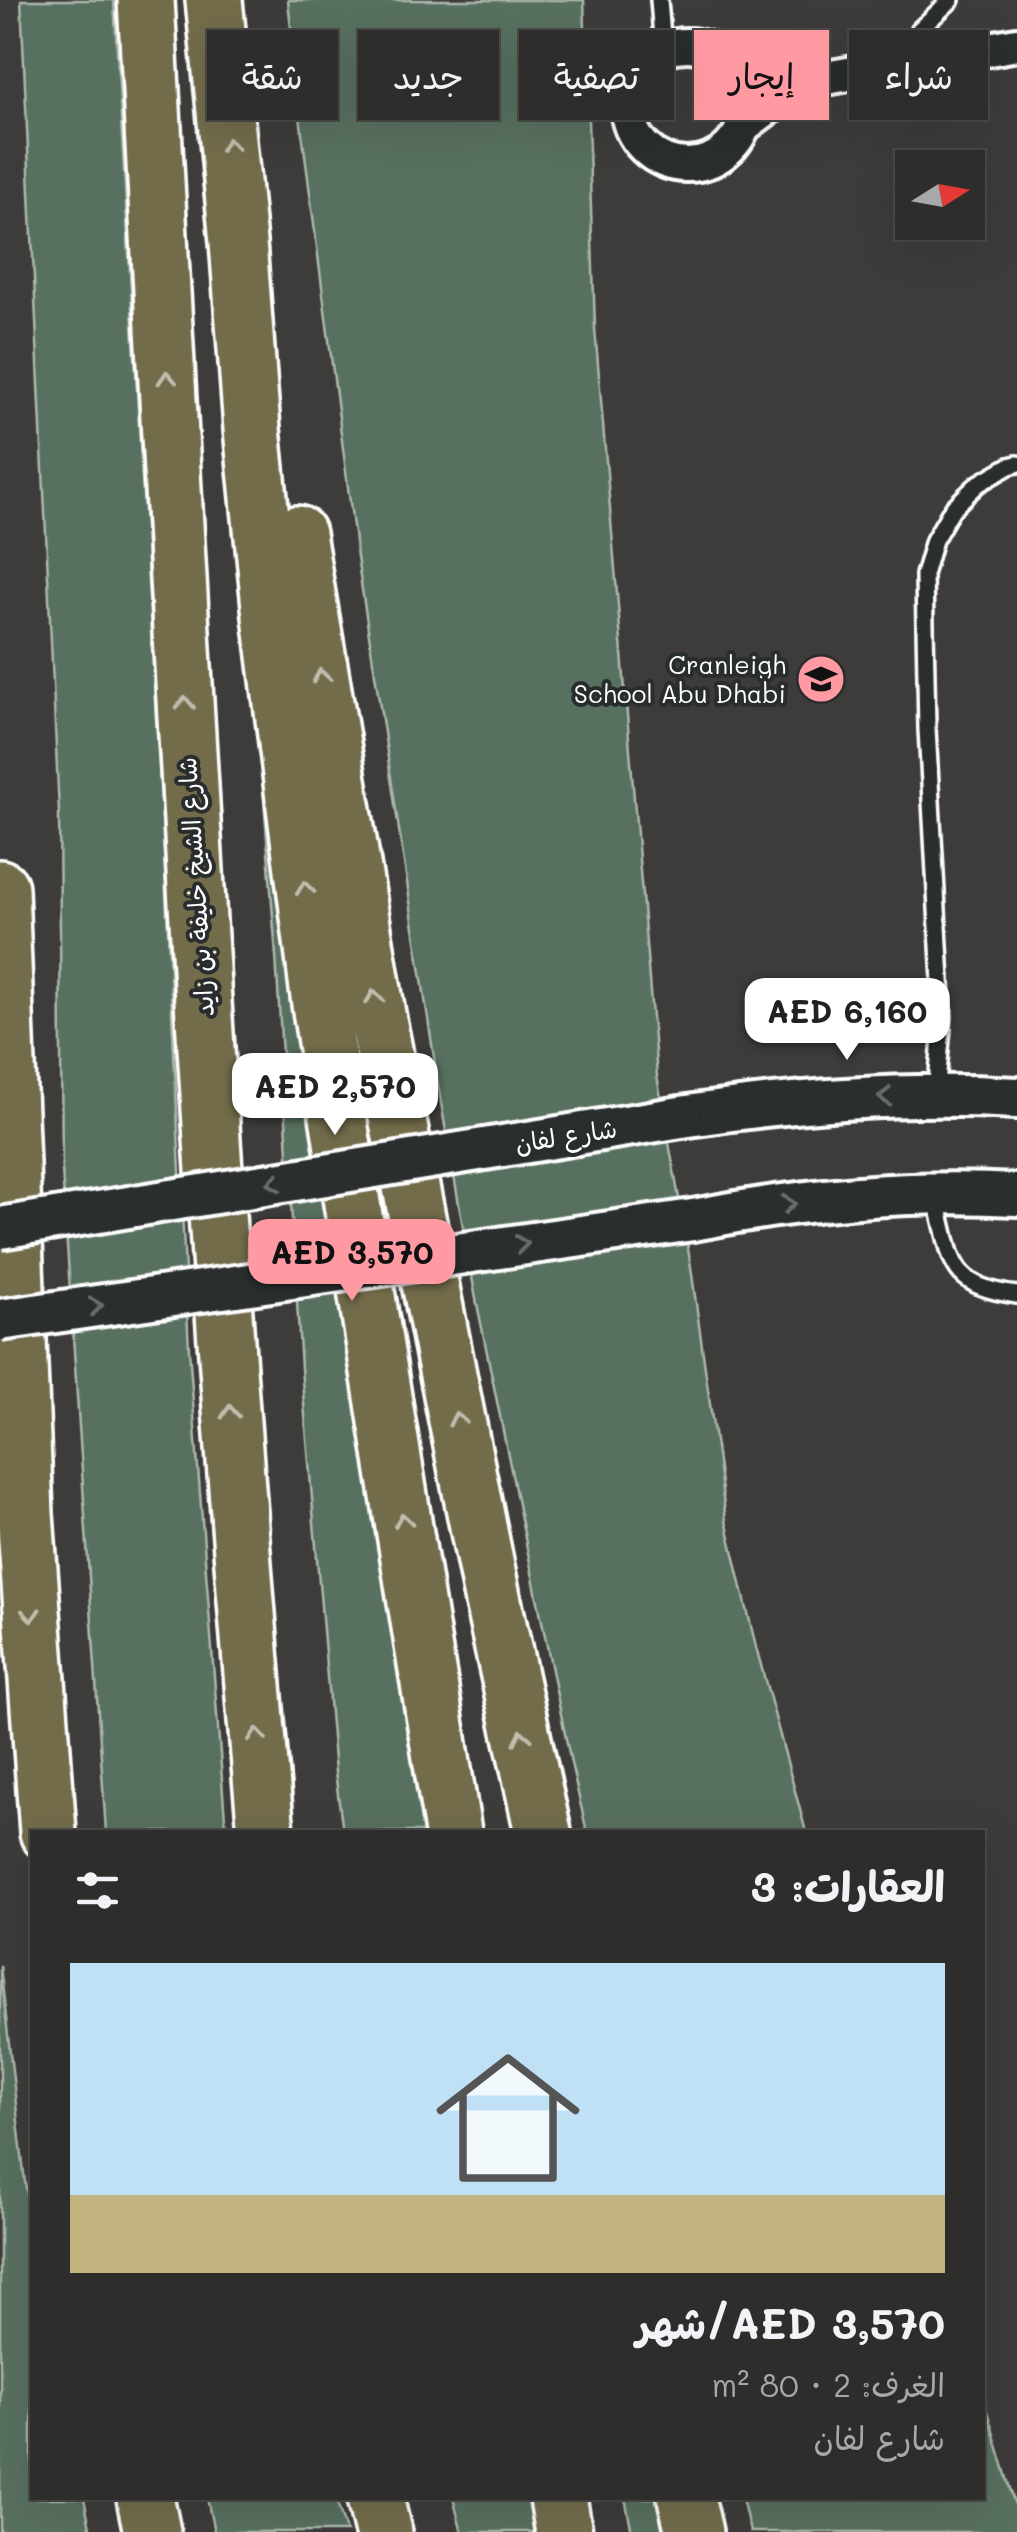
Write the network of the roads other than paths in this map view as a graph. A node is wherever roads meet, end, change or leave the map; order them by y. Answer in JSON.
{"nodes":[{"id":1,"x":146,"y":0,"type":"edge"},
{"id":2,"x":214,"y":0,"type":"edge"},
{"id":3,"x":659,"y":0,"type":"edge"},
{"id":4,"x":951,"y":0,"type":"edge"},
{"id":5,"x":661,"y":30,"type":"edge"},
{"id":6,"x":919,"y":30,"type":"edge"},
{"id":7,"x":629,"y":120,"type":"edge"},
{"id":8,"x":746,"y":120,"type":"edge"},
{"id":9,"x":751,"y":120,"type":"edge"},
{"id":10,"x":746,"y":124,"type":"junction"},
{"id":11,"x":238,"y":242,"type":"junction"},
{"id":12,"x":1017,"y":464,"type":"edge"},
{"id":13,"x":0,"y":888,"type":"edge"},
{"id":14,"x":936,"y":1095,"type":"junction"},
{"id":15,"x":1017,"y":1098,"type":"edge"},
{"id":16,"x":1010,"y":1191,"type":"edge"},
{"id":17,"x":935,"y":1194,"type":"junction"},
{"id":18,"x":0,"y":1228,"type":"edge"},
{"id":19,"x":1017,"y":1295,"type":"edge"},
{"id":20,"x":0,"y":1320,"type":"edge"},
{"id":21,"x":48,"y":1830,"type":"edge"},
{"id":22,"x":266,"y":1830,"type":"edge"},
{"id":23,"x":453,"y":1830,"type":"edge"},
{"id":24,"x":543,"y":1830,"type":"edge"},
{"id":25,"x":145,"y":2500,"type":"edge"},
{"id":26,"x":375,"y":2500,"type":"edge"},
{"id":27,"x":558,"y":2500,"type":"edge"},
{"id":28,"x":686,"y":2500,"type":"edge"},
{"id":29,"x":152,"y":2532,"type":"edge"},
{"id":30,"x":383,"y":2532,"type":"edge"},
{"id":31,"x":564,"y":2532,"type":"edge"},
{"id":32,"x":694,"y":2532,"type":"edge"}],
"edges":[{"from":22,"to":1,"type":"highway","name":"شارع الشيخ خليفة بن زايد","one_way":true},
{"from":11,"to":2,"type":"highway","one_way":true},
{"from":3,"to":5,"type":"lane"},
{"from":4,"to":6,"type":"lane"},
{"from":7,"to":10,"type":"street"},
{"from":8,"to":10,"type":"street"},
{"from":9,"to":10,"type":"street"},
{"from":23,"to":11,"type":"highway","one_way":true},
{"from":24,"to":11,"type":"highway","one_way":true},
{"from":12,"to":14,"type":"lane"},
{"from":13,"to":21,"type":"highway","one_way":true},
{"from":14,"to":15,"type":"street","name":"شارع لفان"},
{"from":14,"to":18,"type":"street","name":"شارع لفان","one_way":true,"bridge":true},
{"from":16,"to":17,"type":"street"},
{"from":17,"to":19,"type":"lane"},
{"from":20,"to":17,"type":"street","one_way":true,"bridge":true},
{"from":25,"to":29,"type":"highway"},
{"from":26,"to":30,"type":"highway"},
{"from":27,"to":31,"type":"highway"},
{"from":28,"to":32,"type":"highway"}]}
